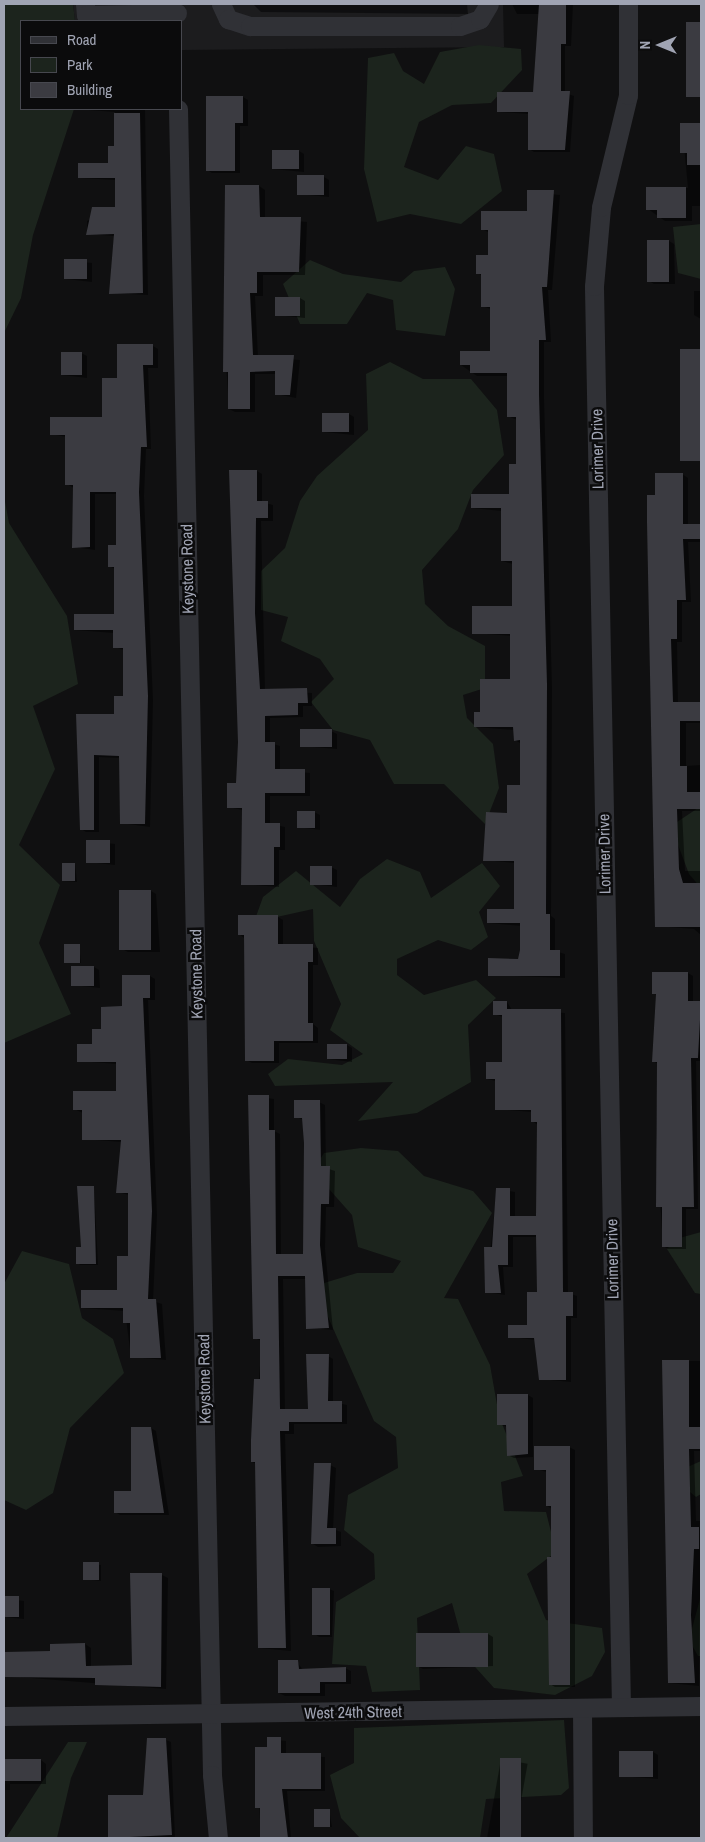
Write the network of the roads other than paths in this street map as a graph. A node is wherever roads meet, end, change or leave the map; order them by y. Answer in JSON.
{"nodes":[{"id":1,"x":85,"y":4,"type":"edge"},
{"id":2,"x":221,"y":4,"type":"edge"},
{"id":3,"x":489,"y":4,"type":"edge"},
{"id":4,"x":628,"y":4,"type":"edge"},
{"id":5,"x":177,"y":13,"type":"edge"},
{"id":6,"x":178,"y":110,"type":"edge"},
{"id":7,"x":701,"y":1706,"type":"edge"},
{"id":8,"x":621,"y":1707,"type":"junction"},
{"id":9,"x":582,"y":1708,"type":"junction"},
{"id":10,"x":211,"y":1714,"type":"junction"},
{"id":11,"x":4,"y":1716,"type":"edge"},
{"id":12,"x":218,"y":1838,"type":"edge"},
{"id":13,"x":583,"y":1838,"type":"edge"}],
"edges":[{"from":1,"to":5,"type":"street"},
{"from":2,"to":3,"type":"street"},
{"from":4,"to":8,"type":"street","name":"Lorimer Drive"},
{"from":6,"to":10,"type":"street","name":"Keystone Road"},
{"from":7,"to":8,"type":"street","name":"West 24th Street"},
{"from":8,"to":9,"type":"street","name":"West 24th Street"},
{"from":9,"to":10,"type":"street","name":"West 24th Street"},
{"from":9,"to":13,"type":"street"},
{"from":10,"to":11,"type":"street","name":"West 24th Street"},
{"from":10,"to":12,"type":"street","name":"Keystone Road"}]}
